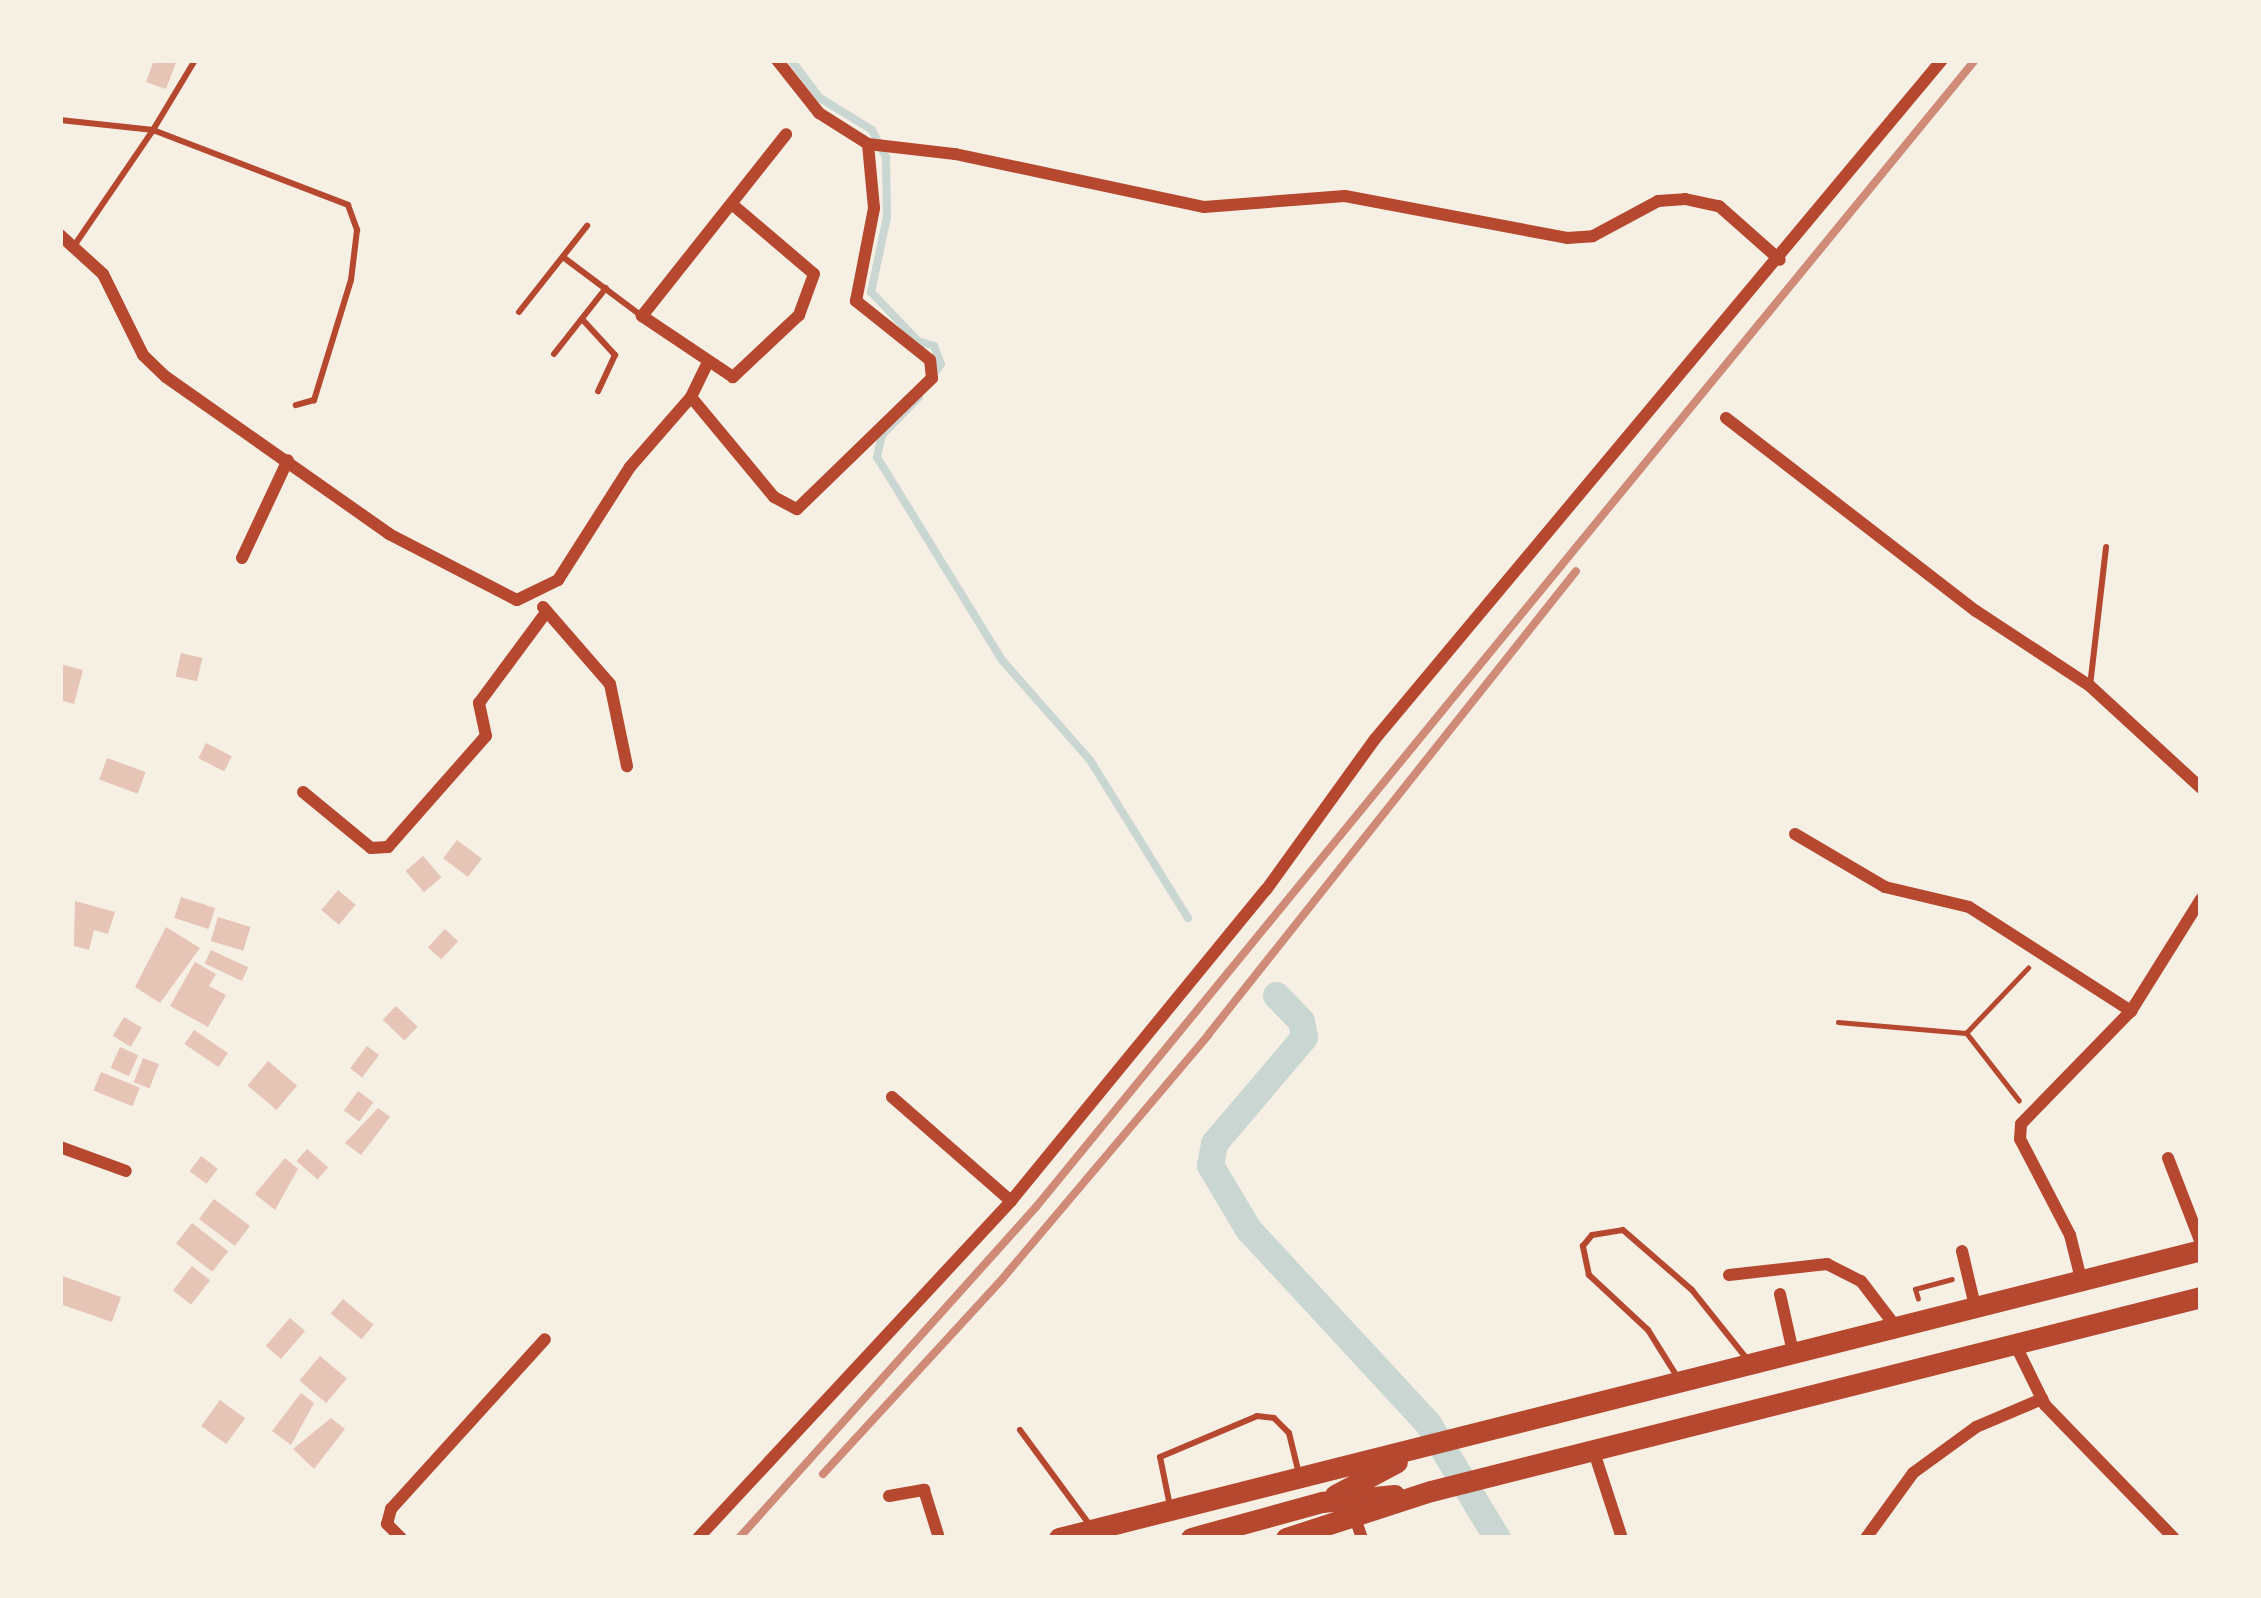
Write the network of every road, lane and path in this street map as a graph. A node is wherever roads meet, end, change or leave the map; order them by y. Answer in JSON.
{"nodes":[{"id":1,"x":194,"y":60,"type":"edge"},
{"id":2,"x":777,"y":60,"type":"edge"},
{"id":3,"x":1942,"y":60,"type":"edge"},
{"id":4,"x":60,"y":119,"type":"edge"},
{"id":5,"x":153,"y":130,"type":"junction"},
{"id":6,"x":785,"y":134,"type":"dead end"},
{"id":7,"x":872,"y":144,"type":"junction"},
{"id":8,"x":733,"y":205,"type":"junction"},
{"id":9,"x":587,"y":226,"type":"dead end"},
{"id":10,"x":60,"y":235,"type":"edge"},
{"id":11,"x":76,"y":243,"type":"junction"},
{"id":12,"x":563,"y":257,"type":"junction"},
{"id":13,"x":1780,"y":260,"type":"junction"},
{"id":14,"x":606,"y":288,"type":"junction"},
{"id":15,"x":519,"y":312,"type":"dead end"},
{"id":16,"x":642,"y":316,"type":"junction"},
{"id":17,"x":581,"y":319,"type":"junction"},
{"id":18,"x":554,"y":354,"type":"dead end"},
{"id":19,"x":708,"y":362,"type":"junction"},
{"id":20,"x":598,"y":391,"type":"dead end"},
{"id":21,"x":692,"y":397,"type":"junction"},
{"id":22,"x":296,"y":405,"type":"dead end"},
{"id":23,"x":1726,"y":418,"type":"dead end"},
{"id":24,"x":288,"y":460,"type":"junction"},
{"id":25,"x":2106,"y":547,"type":"dead end"},
{"id":26,"x":242,"y":558,"type":"dead end"},
{"id":27,"x":533,"y":598,"type":"junction"},
{"id":28,"x":547,"y":611,"type":"junction"},
{"id":29,"x":2090,"y":686,"type":"junction"},
{"id":30,"x":627,"y":766,"type":"dead end"},
{"id":31,"x":2201,"y":788,"type":"edge"},
{"id":32,"x":303,"y":792,"type":"dead end"},
{"id":33,"x":1795,"y":834,"type":"dead end"},
{"id":34,"x":2201,"y":899,"type":"edge"},
{"id":35,"x":2040,"y":956,"type":"junction"},
{"id":36,"x":2131,"y":1011,"type":"junction"},
{"id":37,"x":1838,"y":1022,"type":"dead end"},
{"id":38,"x":1966,"y":1033,"type":"junction"},
{"id":39,"x":892,"y":1097,"type":"dead end"},
{"id":40,"x":2028,"y":1113,"type":"junction"},
{"id":41,"x":60,"y":1147,"type":"edge"},
{"id":42,"x":2168,"y":1158,"type":"dead end"},
{"id":43,"x":126,"y":1172,"type":"dead end"},
{"id":44,"x":1011,"y":1201,"type":"junction"},
{"id":45,"x":2201,"y":1246,"type":"edge"},
{"id":46,"x":1962,"y":1251,"type":"dead end"},
{"id":47,"x":1729,"y":1275,"type":"dead end"},
{"id":48,"x":2081,"y":1279,"type":"junction"},
{"id":49,"x":1780,"y":1294,"type":"dead end"},
{"id":50,"x":2201,"y":1297,"type":"edge"},
{"id":51,"x":1976,"y":1306,"type":"junction"},
{"id":52,"x":1897,"y":1328,"type":"junction"},
{"id":53,"x":545,"y":1339,"type":"dead end"},
{"id":54,"x":2015,"y":1344,"type":"junction"},
{"id":55,"x":1793,"y":1352,"type":"junction"},
{"id":56,"x":1750,"y":1362,"type":"junction"},
{"id":57,"x":1680,"y":1381,"type":"junction"},
{"id":58,"x":2042,"y":1399,"type":"junction"},
{"id":59,"x":1020,"y":1430,"type":"dead end"},
{"id":60,"x":1428,"y":1447,"type":"junction"},
{"id":61,"x":1593,"y":1449,"type":"junction"},
{"id":62,"x":1300,"y":1477,"type":"junction"},
{"id":63,"x":1437,"y":1490,"type":"junction"},
{"id":64,"x":889,"y":1496,"type":"dead end"},
{"id":65,"x":1322,"y":1502,"type":"junction"},
{"id":66,"x":1171,"y":1508,"type":"junction"},
{"id":67,"x":1093,"y":1528,"type":"junction"},
{"id":68,"x":1358,"y":1528,"type":"edge"},
{"id":69,"x":401,"y":1538,"type":"edge"},
{"id":70,"x":698,"y":1538,"type":"edge"},
{"id":71,"x":939,"y":1538,"type":"edge"},
{"id":72,"x":1059,"y":1538,"type":"edge"},
{"id":73,"x":1190,"y":1538,"type":"edge"},
{"id":74,"x":1286,"y":1538,"type":"edge"},
{"id":75,"x":1622,"y":1538,"type":"edge"},
{"id":76,"x":1866,"y":1538,"type":"edge"},
{"id":77,"x":2174,"y":1538,"type":"edge"}],
"edges":[{"from":1,"to":5,"type":"lane"},
{"from":2,"to":7,"type":"street"},
{"from":3,"to":13,"type":"street"},
{"from":4,"to":5,"type":"lane"},
{"from":5,"to":11,"type":"lane"},
{"from":5,"to":22,"type":"lane"},
{"from":6,"to":8,"type":"street"},
{"from":7,"to":13,"type":"street"},
{"from":7,"to":21,"type":"street"},
{"from":8,"to":16,"type":"street"},
{"from":8,"to":19,"type":"street"},
{"from":9,"to":12,"type":"lane"},
{"from":10,"to":11,"type":"street"},
{"from":11,"to":24,"type":"street"},
{"from":12,"to":14,"type":"lane"},
{"from":12,"to":15,"type":"lane"},
{"from":13,"to":44,"type":"street"},
{"from":14,"to":16,"type":"lane"},
{"from":14,"to":17,"type":"lane"},
{"from":16,"to":19,"type":"street"},
{"from":17,"to":18,"type":"lane"},
{"from":17,"to":20,"type":"lane"},
{"from":19,"to":21,"type":"street"},
{"from":21,"to":27,"type":"street"},
{"from":23,"to":29,"type":"street"},
{"from":24,"to":26,"type":"street"},
{"from":24,"to":27,"type":"street"},
{"from":25,"to":29,"type":"lane"},
{"from":27,"to":28,"type":"street"},
{"from":28,"to":30,"type":"street"},
{"from":28,"to":32,"type":"street"},
{"from":29,"to":31,"type":"street"},
{"from":33,"to":35,"type":"street"},
{"from":34,"to":36,"type":"street"},
{"from":35,"to":36,"type":"street"},
{"from":35,"to":38,"type":"path"},
{"from":36,"to":40,"type":"street"},
{"from":37,"to":38,"type":"path"},
{"from":38,"to":40,"type":"path"},
{"from":39,"to":44,"type":"street"},
{"from":40,"to":48,"type":"street"},
{"from":41,"to":43,"type":"street"},
{"from":42,"to":45,"type":"street"},
{"from":44,"to":70,"type":"street"},
{"from":45,"to":48,"type":"highway"},
{"from":46,"to":51,"type":"street"},
{"from":47,"to":52,"type":"street"},
{"from":48,"to":51,"type":"highway"},
{"from":49,"to":55,"type":"street"},
{"from":50,"to":54,"type":"highway"},
{"from":51,"to":52,"type":"highway"},
{"from":52,"to":55,"type":"highway"},
{"from":53,"to":69,"type":"street"},
{"from":54,"to":58,"type":"street"},
{"from":54,"to":61,"type":"highway"},
{"from":55,"to":56,"type":"highway"},
{"from":56,"to":57,"type":"highway"},
{"from":56,"to":57,"type":"lane"},
{"from":57,"to":60,"type":"highway"},
{"from":58,"to":76,"type":"street"},
{"from":58,"to":77,"type":"street"},
{"from":59,"to":67,"type":"lane"},
{"from":60,"to":62,"type":"highway"},
{"from":60,"to":65,"type":"highway"},
{"from":61,"to":63,"type":"highway"},
{"from":61,"to":75,"type":"street"},
{"from":62,"to":66,"type":"highway"},
{"from":62,"to":66,"type":"lane"},
{"from":63,"to":65,"type":"highway"},
{"from":63,"to":68,"type":"highway"},
{"from":64,"to":71,"type":"street"},
{"from":65,"to":73,"type":"highway"},
{"from":66,"to":67,"type":"highway"},
{"from":67,"to":72,"type":"highway"},
{"from":68,"to":74,"type":"highway"}]}
